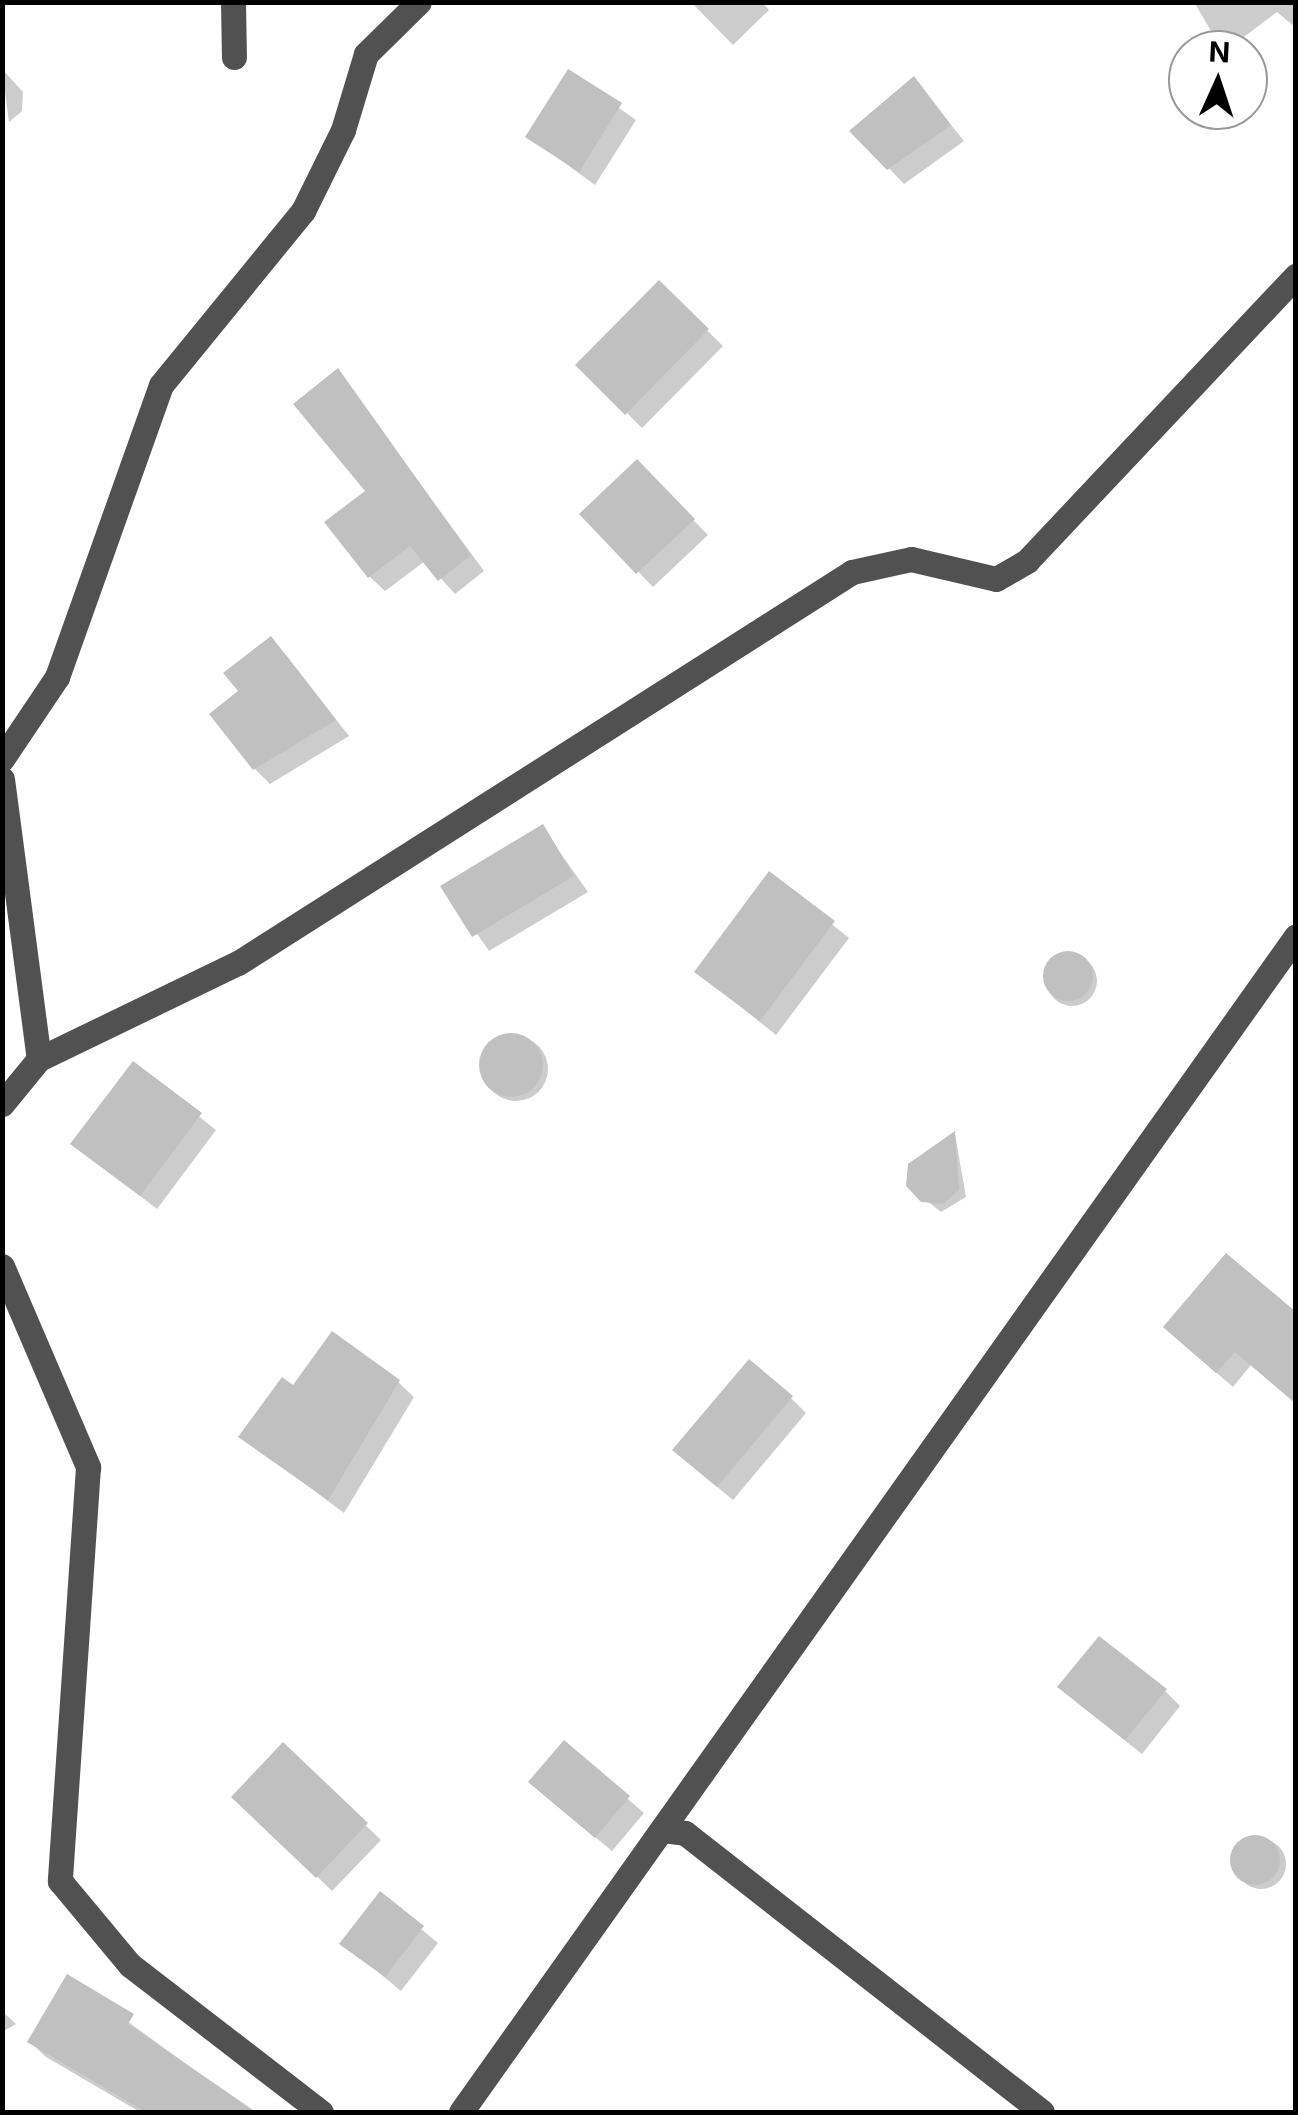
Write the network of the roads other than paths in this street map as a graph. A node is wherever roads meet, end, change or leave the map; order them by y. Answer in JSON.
{"nodes":[{"id":1,"x":233,"y":2,"type":"edge"},
{"id":2,"x":419,"y":2,"type":"edge"},
{"id":3,"x":234,"y":57,"type":"dead end"},
{"id":4,"x":1296,"y":276,"type":"edge"},
{"id":5,"x":2,"y":759,"type":"edge"},
{"id":6,"x":2,"y":778,"type":"edge"},
{"id":7,"x":1296,"y":936,"type":"edge"},
{"id":8,"x":39,"y":1059,"type":"junction"},
{"id":9,"x":2,"y":1104,"type":"edge"},
{"id":10,"x":2,"y":1266,"type":"edge"},
{"id":11,"x":662,"y":1830,"type":"junction"},
{"id":12,"x":321,"y":2112,"type":"edge"},
{"id":13,"x":462,"y":2112,"type":"edge"},
{"id":14,"x":1042,"y":2112,"type":"edge"}],
"edges":[{"from":1,"to":3,"type":"street"},
{"from":2,"to":5,"type":"street"},
{"from":4,"to":8,"type":"street"},
{"from":6,"to":8,"type":"street"},
{"from":7,"to":11,"type":"street"},
{"from":8,"to":9,"type":"street"},
{"from":10,"to":12,"type":"street"},
{"from":11,"to":13,"type":"street"},
{"from":11,"to":14,"type":"street"}]}
